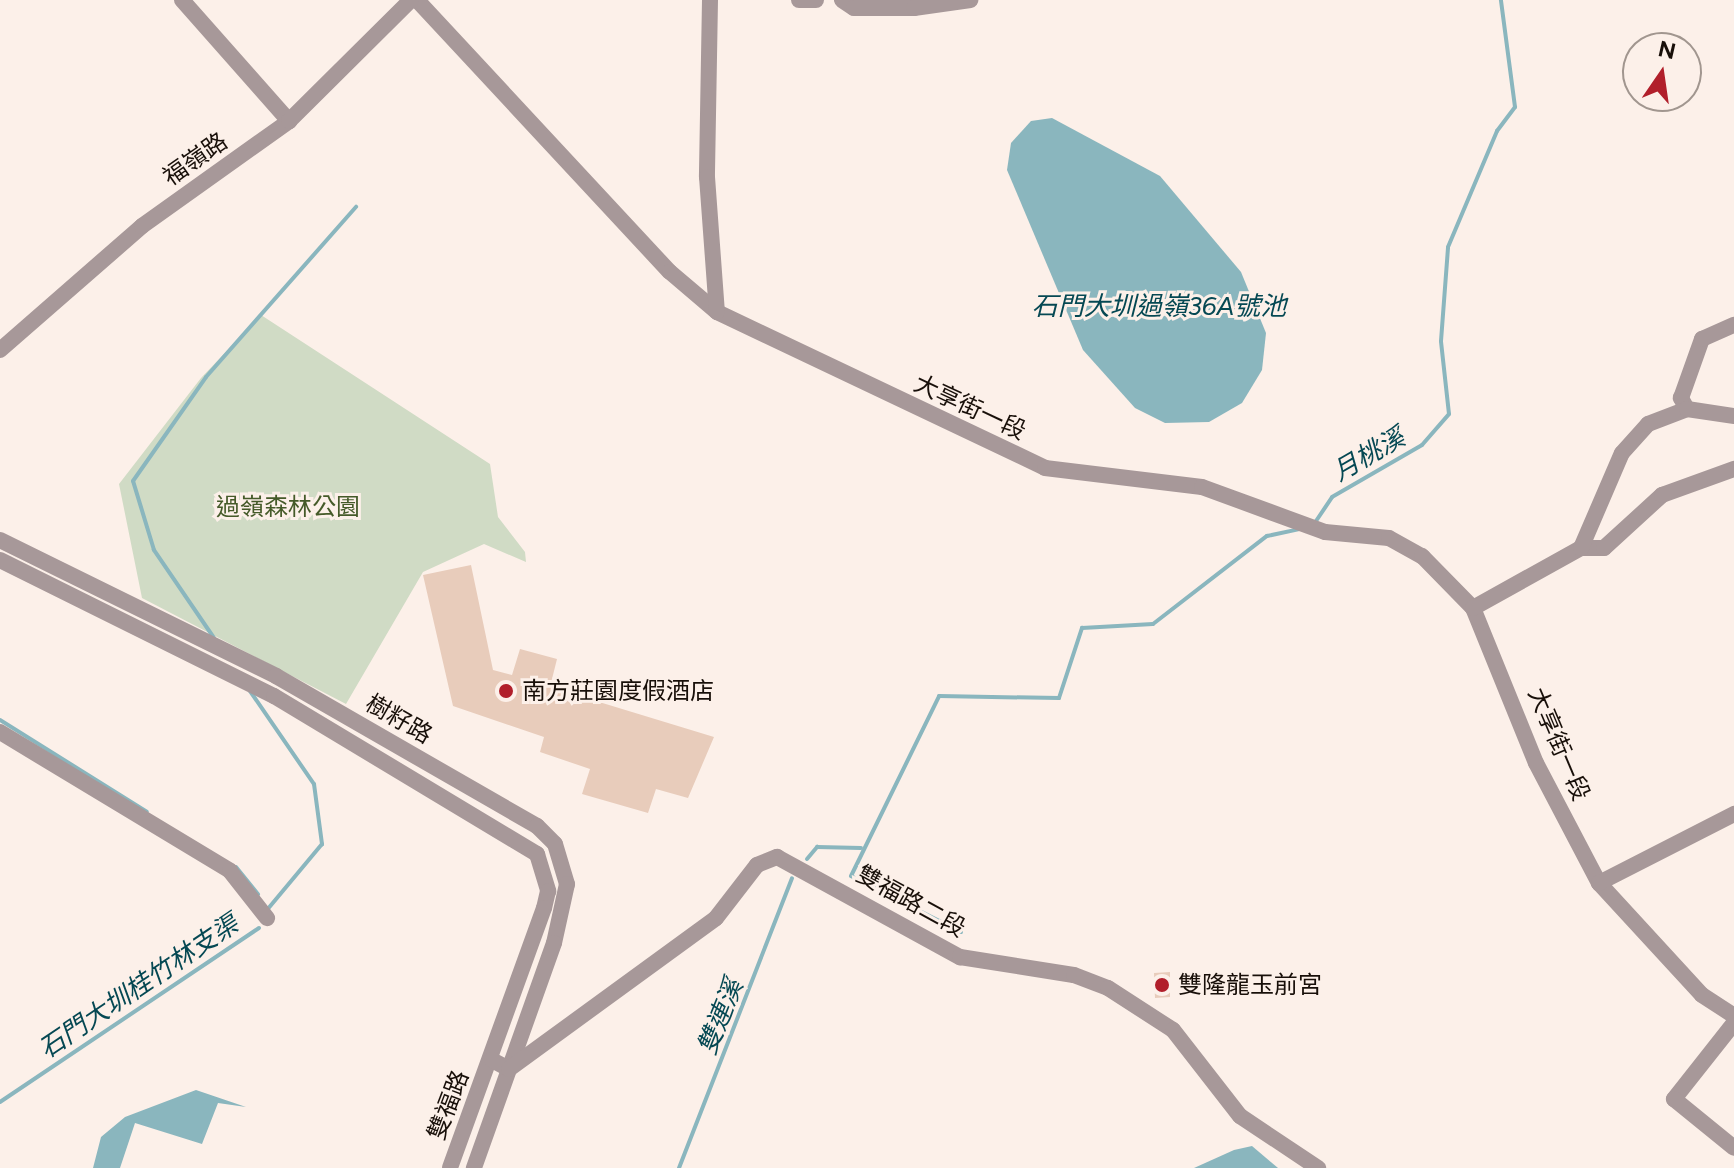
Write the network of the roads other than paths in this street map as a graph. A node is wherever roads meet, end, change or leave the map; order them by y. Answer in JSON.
{"nodes":[{"id":1,"x":182,"y":0,"type":"edge"},
{"id":2,"x":411,"y":0,"type":"edge"},
{"id":3,"x":417,"y":0,"type":"edge"},
{"id":4,"x":710,"y":0,"type":"edge"},
{"id":5,"x":799,"y":0,"type":"edge"},
{"id":6,"x":816,"y":0,"type":"edge"},
{"id":7,"x":842,"y":0,"type":"edge"},
{"id":8,"x":970,"y":0,"type":"edge"},
{"id":9,"x":289,"y":121,"type":"junction"},
{"id":10,"x":717,"y":312,"type":"junction"},
{"id":11,"x":1734,"y":325,"type":"edge"},
{"id":12,"x":0,"y":350,"type":"edge"},
{"id":13,"x":1687,"y":409,"type":"junction"},
{"id":14,"x":1734,"y":416,"type":"edge"},
{"id":15,"x":1734,"y":469,"type":"edge"},
{"id":16,"x":0,"y":540,"type":"edge"},
{"id":17,"x":1581,"y":548,"type":"junction"},
{"id":18,"x":0,"y":560,"type":"edge"},
{"id":19,"x":1473,"y":608,"type":"junction"},
{"id":20,"x":0,"y":732,"type":"edge"},
{"id":21,"x":1734,"y":814,"type":"edge"},
{"id":22,"x":1599,"y":883,"type":"junction"},
{"id":23,"x":267,"y":918,"type":"dead end"},
{"id":24,"x":1734,"y":1016,"type":"edge"},
{"id":25,"x":1734,"y":1023,"type":"edge"},
{"id":26,"x":492,"y":1060,"type":"junction"},
{"id":27,"x":509,"y":1069,"type":"junction"},
{"id":28,"x":1734,"y":1148,"type":"edge"},
{"id":29,"x":450,"y":1168,"type":"edge"},
{"id":30,"x":474,"y":1168,"type":"edge"},
{"id":31,"x":1318,"y":1168,"type":"edge"}],
"edges":[{"from":1,"to":9,"type":"street"},
{"from":2,"to":9,"type":"street","name":"福嶺路"},
{"from":3,"to":10,"type":"street","name":"大享街一段"},
{"from":4,"to":10,"type":"street"},
{"from":5,"to":6,"type":"street"},
{"from":7,"to":8,"type":"street"},
{"from":9,"to":12,"type":"street","name":"福嶺路"},
{"from":10,"to":19,"type":"street","name":"大享街一段"},
{"from":11,"to":13,"type":"street"},
{"from":13,"to":14,"type":"street"},
{"from":13,"to":17,"type":"street"},
{"from":15,"to":17,"type":"street"},
{"from":16,"to":27,"type":"street","name":"樹籽路"},
{"from":17,"to":19,"type":"street"},
{"from":18,"to":26,"type":"street","name":"樹籽路"},
{"from":19,"to":22,"type":"street","name":"大享街一段"},
{"from":20,"to":23,"type":"street"},
{"from":21,"to":22,"type":"street"},
{"from":22,"to":24,"type":"street","name":"大享街一段"},
{"from":25,"to":28,"type":"street"},
{"from":26,"to":27,"type":"street"},
{"from":26,"to":29,"type":"street","name":"雙福路"},
{"from":27,"to":30,"type":"street","name":"樹籽路"},
{"from":27,"to":31,"type":"street","name":"雙福路二段"}]}
